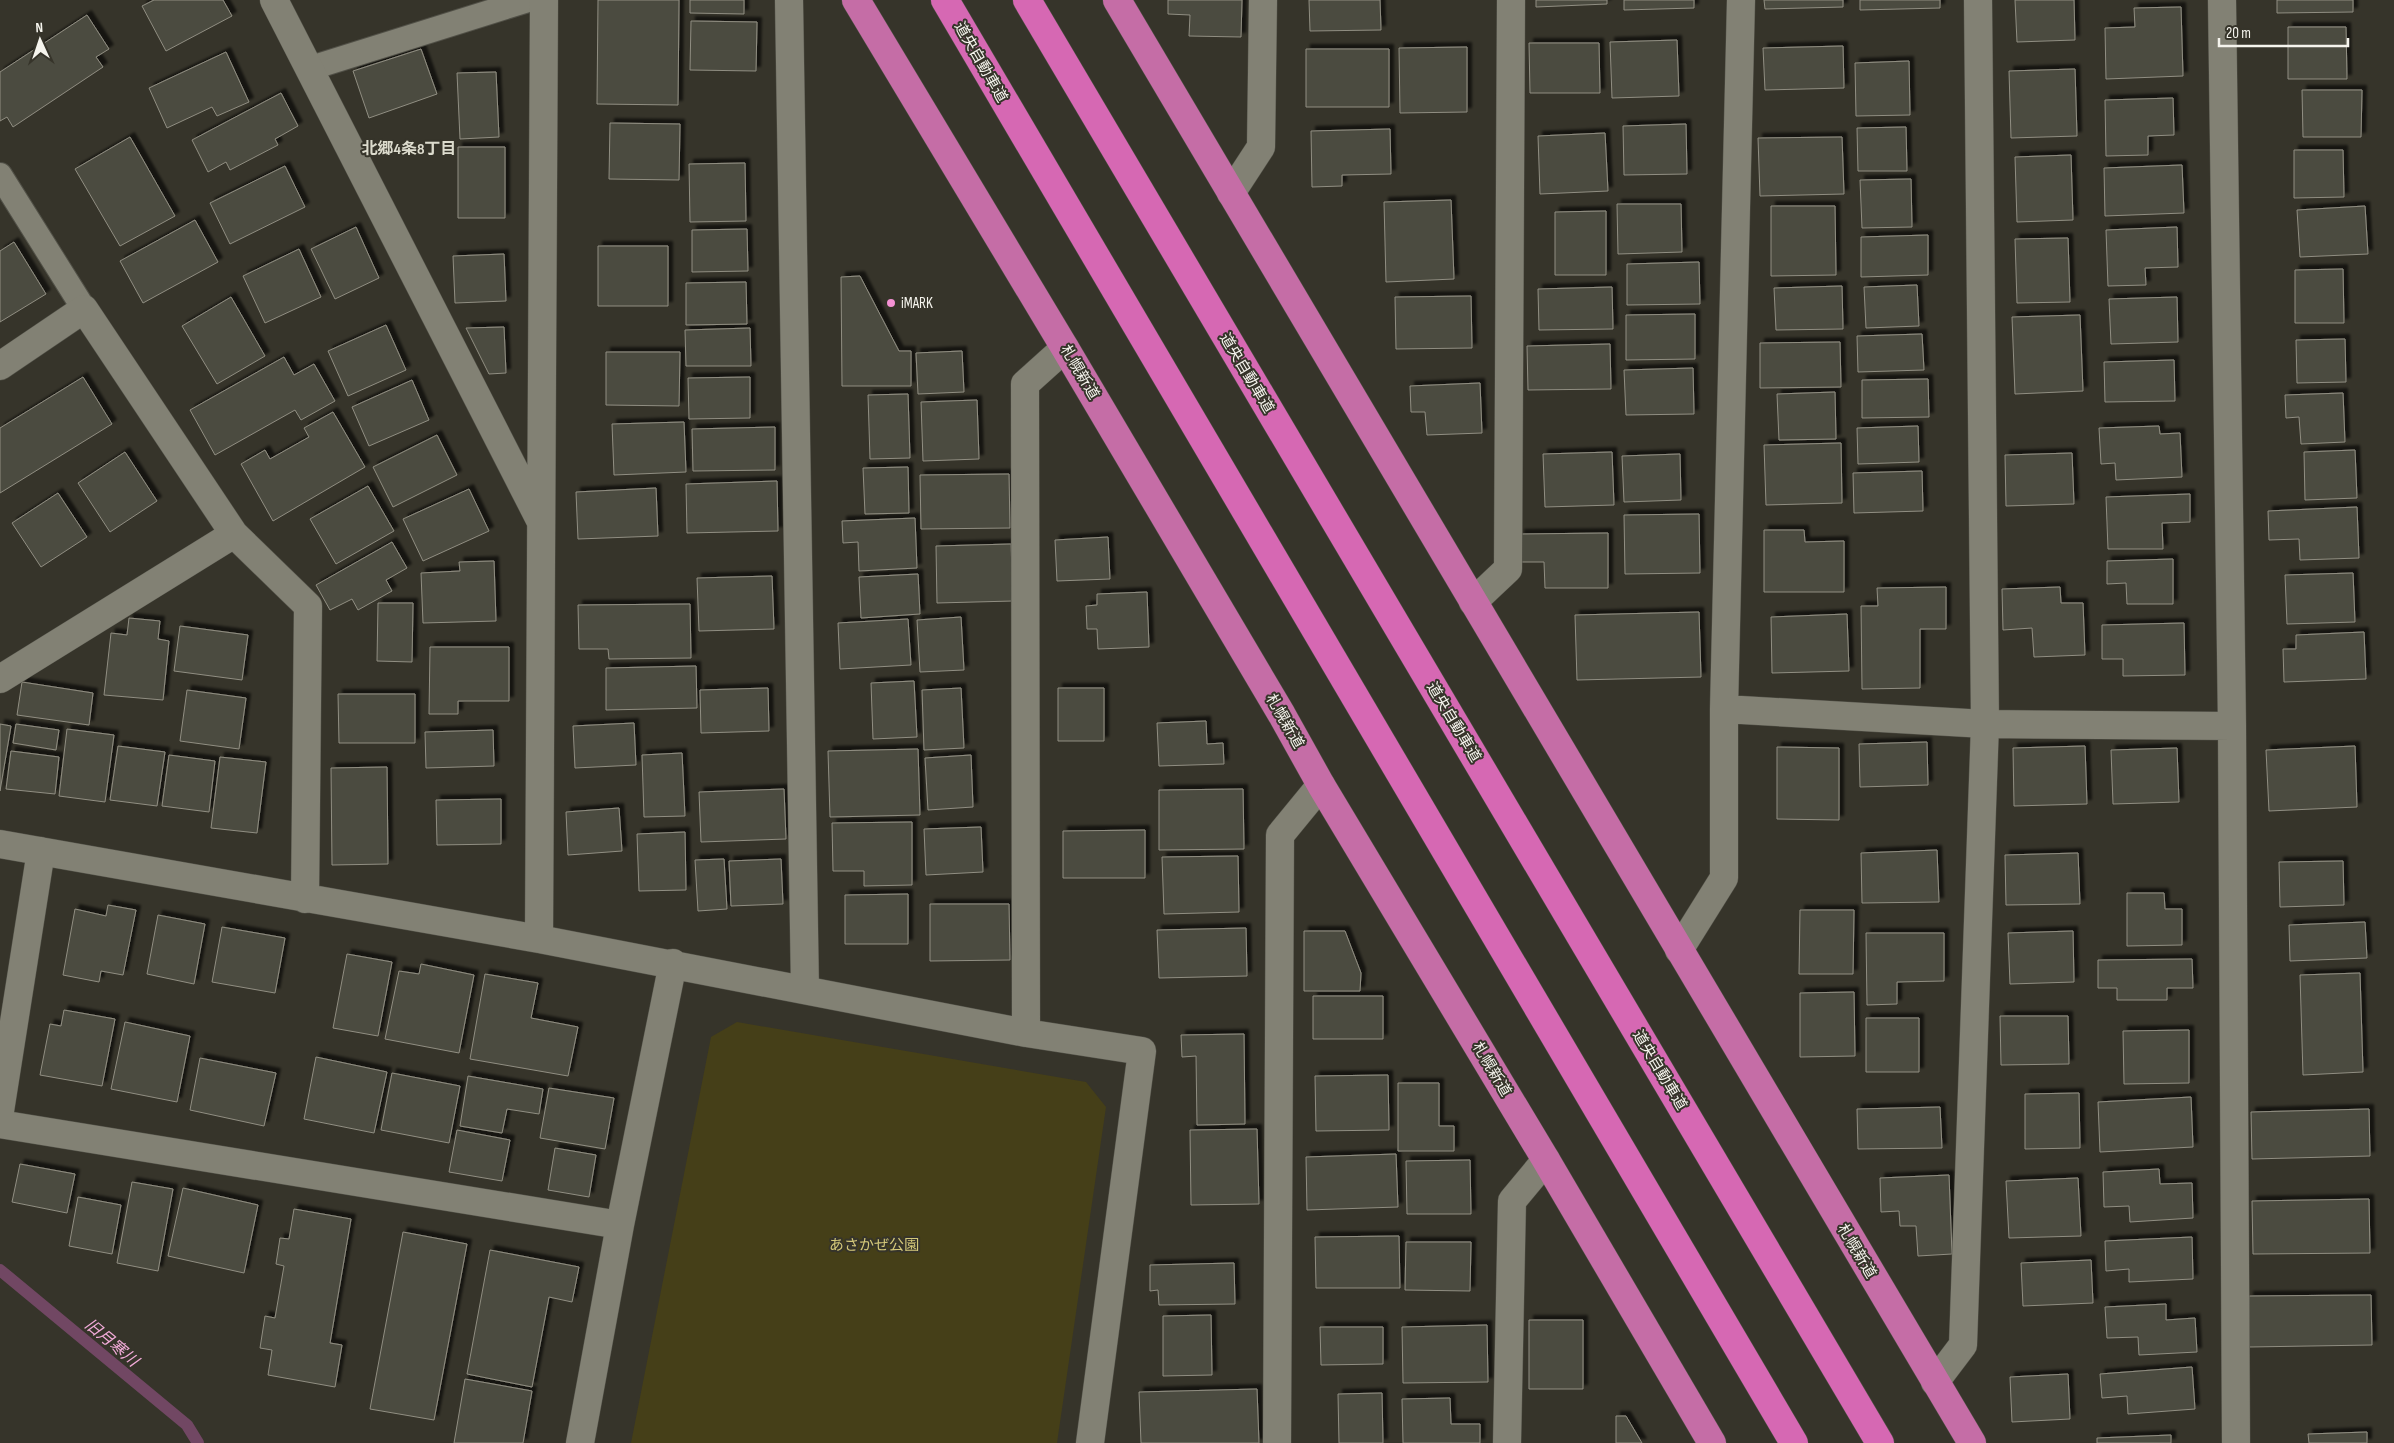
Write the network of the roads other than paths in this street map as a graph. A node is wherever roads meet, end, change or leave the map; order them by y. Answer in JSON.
{"nodes":[{"id":1,"x":274,"y":0,"type":"edge"},
{"id":2,"x":528,"y":0,"type":"edge"},
{"id":3,"x":544,"y":0,"type":"edge"},
{"id":4,"x":789,"y":0,"type":"edge"},
{"id":5,"x":856,"y":0,"type":"edge"},
{"id":6,"x":945,"y":0,"type":"edge"},
{"id":7,"x":1027,"y":0,"type":"edge"},
{"id":8,"x":1117,"y":0,"type":"edge"},
{"id":9,"x":1262,"y":0,"type":"edge"},
{"id":10,"x":1511,"y":0,"type":"edge"},
{"id":11,"x":1741,"y":0,"type":"edge"},
{"id":12,"x":1978,"y":0,"type":"edge"},
{"id":13,"x":2222,"y":0,"type":"edge"},
{"id":14,"x":308,"y":69,"type":"junction"},
{"id":15,"x":0,"y":174,"type":"edge"},
{"id":16,"x":1231,"y":193,"type":"junction"},
{"id":17,"x":84,"y":309,"type":"junction"},
{"id":18,"x":1066,"y":348,"type":"junction"},
{"id":19,"x":0,"y":366,"type":"edge"},
{"id":20,"x":542,"y":524,"type":"junction"},
{"id":21,"x":234,"y":534,"type":"junction"},
{"id":22,"x":1473,"y":602,"type":"junction"},
{"id":23,"x":0,"y":679,"type":"edge"},
{"id":24,"x":1724,"y":709,"type":"junction"},
{"id":25,"x":1985,"y":724,"type":"junction"},
{"id":26,"x":2232,"y":726,"type":"junction"},
{"id":27,"x":1321,"y":786,"type":"junction"},
{"id":28,"x":0,"y":844,"type":"edge"},
{"id":29,"x":41,"y":851,"type":"junction"},
{"id":30,"x":305,"y":899,"type":"junction"},
{"id":31,"x":539,"y":939,"type":"junction"},
{"id":32,"x":1679,"y":950,"type":"junction"},
{"id":33,"x":672,"y":963,"type":"junction"},
{"id":34,"x":805,"y":990,"type":"junction"},
{"id":35,"x":1026,"y":1033,"type":"junction"},
{"id":36,"x":0,"y":1111,"type":"edge"},
{"id":37,"x":0,"y":1124,"type":"edge"},
{"id":38,"x":1546,"y":1160,"type":"junction"},
{"id":39,"x":620,"y":1225,"type":"junction"},
{"id":40,"x":1935,"y":1382,"type":"junction"},
{"id":41,"x":580,"y":1443,"type":"edge"},
{"id":42,"x":1090,"y":1443,"type":"edge"},
{"id":43,"x":1277,"y":1443,"type":"edge"},
{"id":44,"x":1507,"y":1443,"type":"edge"},
{"id":45,"x":1712,"y":1443,"type":"edge"},
{"id":46,"x":1794,"y":1443,"type":"edge"},
{"id":47,"x":1880,"y":1443,"type":"edge"},
{"id":48,"x":1972,"y":1443,"type":"edge"},
{"id":49,"x":2236,"y":1443,"type":"edge"}],
"edges":[{"from":1,"to":14,"type":"street"},
{"from":2,"to":14,"type":"lane"},
{"from":3,"to":20,"type":"street"},
{"from":4,"to":34,"type":"street"},
{"from":5,"to":18,"type":"highway","name":"札幌新道"},
{"from":6,"to":46,"type":"highway","name":"道央自動車道"},
{"from":7,"to":47,"type":"highway","name":"道央自動車道"},
{"from":8,"to":16,"type":"highway","name":"札幌新道"},
{"from":9,"to":16,"type":"street"},
{"from":10,"to":22,"type":"street"},
{"from":11,"to":24,"type":"street"},
{"from":12,"to":25,"type":"street"},
{"from":13,"to":26,"type":"street"},
{"from":14,"to":20,"type":"street"},
{"from":15,"to":17,"type":"lane"},
{"from":16,"to":22,"type":"highway","name":"札幌新道"},
{"from":17,"to":19,"type":"street"},
{"from":17,"to":21,"type":"street"},
{"from":18,"to":27,"type":"highway","name":"札幌新道"},
{"from":18,"to":35,"type":"street"},
{"from":20,"to":31,"type":"street"},
{"from":21,"to":23,"type":"street"},
{"from":21,"to":30,"type":"street"},
{"from":22,"to":32,"type":"highway","name":"札幌新道"},
{"from":24,"to":25,"type":"street"},
{"from":24,"to":32,"type":"street"},
{"from":25,"to":26,"type":"street"},
{"from":25,"to":40,"type":"street"},
{"from":26,"to":49,"type":"street"},
{"from":27,"to":38,"type":"highway","name":"札幌新道"},
{"from":27,"to":43,"type":"street"},
{"from":28,"to":29,"type":"street"},
{"from":29,"to":30,"type":"street"},
{"from":29,"to":36,"type":"street"},
{"from":30,"to":31,"type":"street"},
{"from":31,"to":33,"type":"street"},
{"from":32,"to":40,"type":"highway","name":"札幌新道"},
{"from":33,"to":34,"type":"street"},
{"from":33,"to":39,"type":"street"},
{"from":34,"to":35,"type":"street"},
{"from":35,"to":42,"type":"street"},
{"from":37,"to":39,"type":"street"},
{"from":38,"to":44,"type":"street"},
{"from":38,"to":45,"type":"highway","name":"札幌新道"},
{"from":39,"to":41,"type":"street"},
{"from":40,"to":48,"type":"highway","name":"札幌新道"}]}
